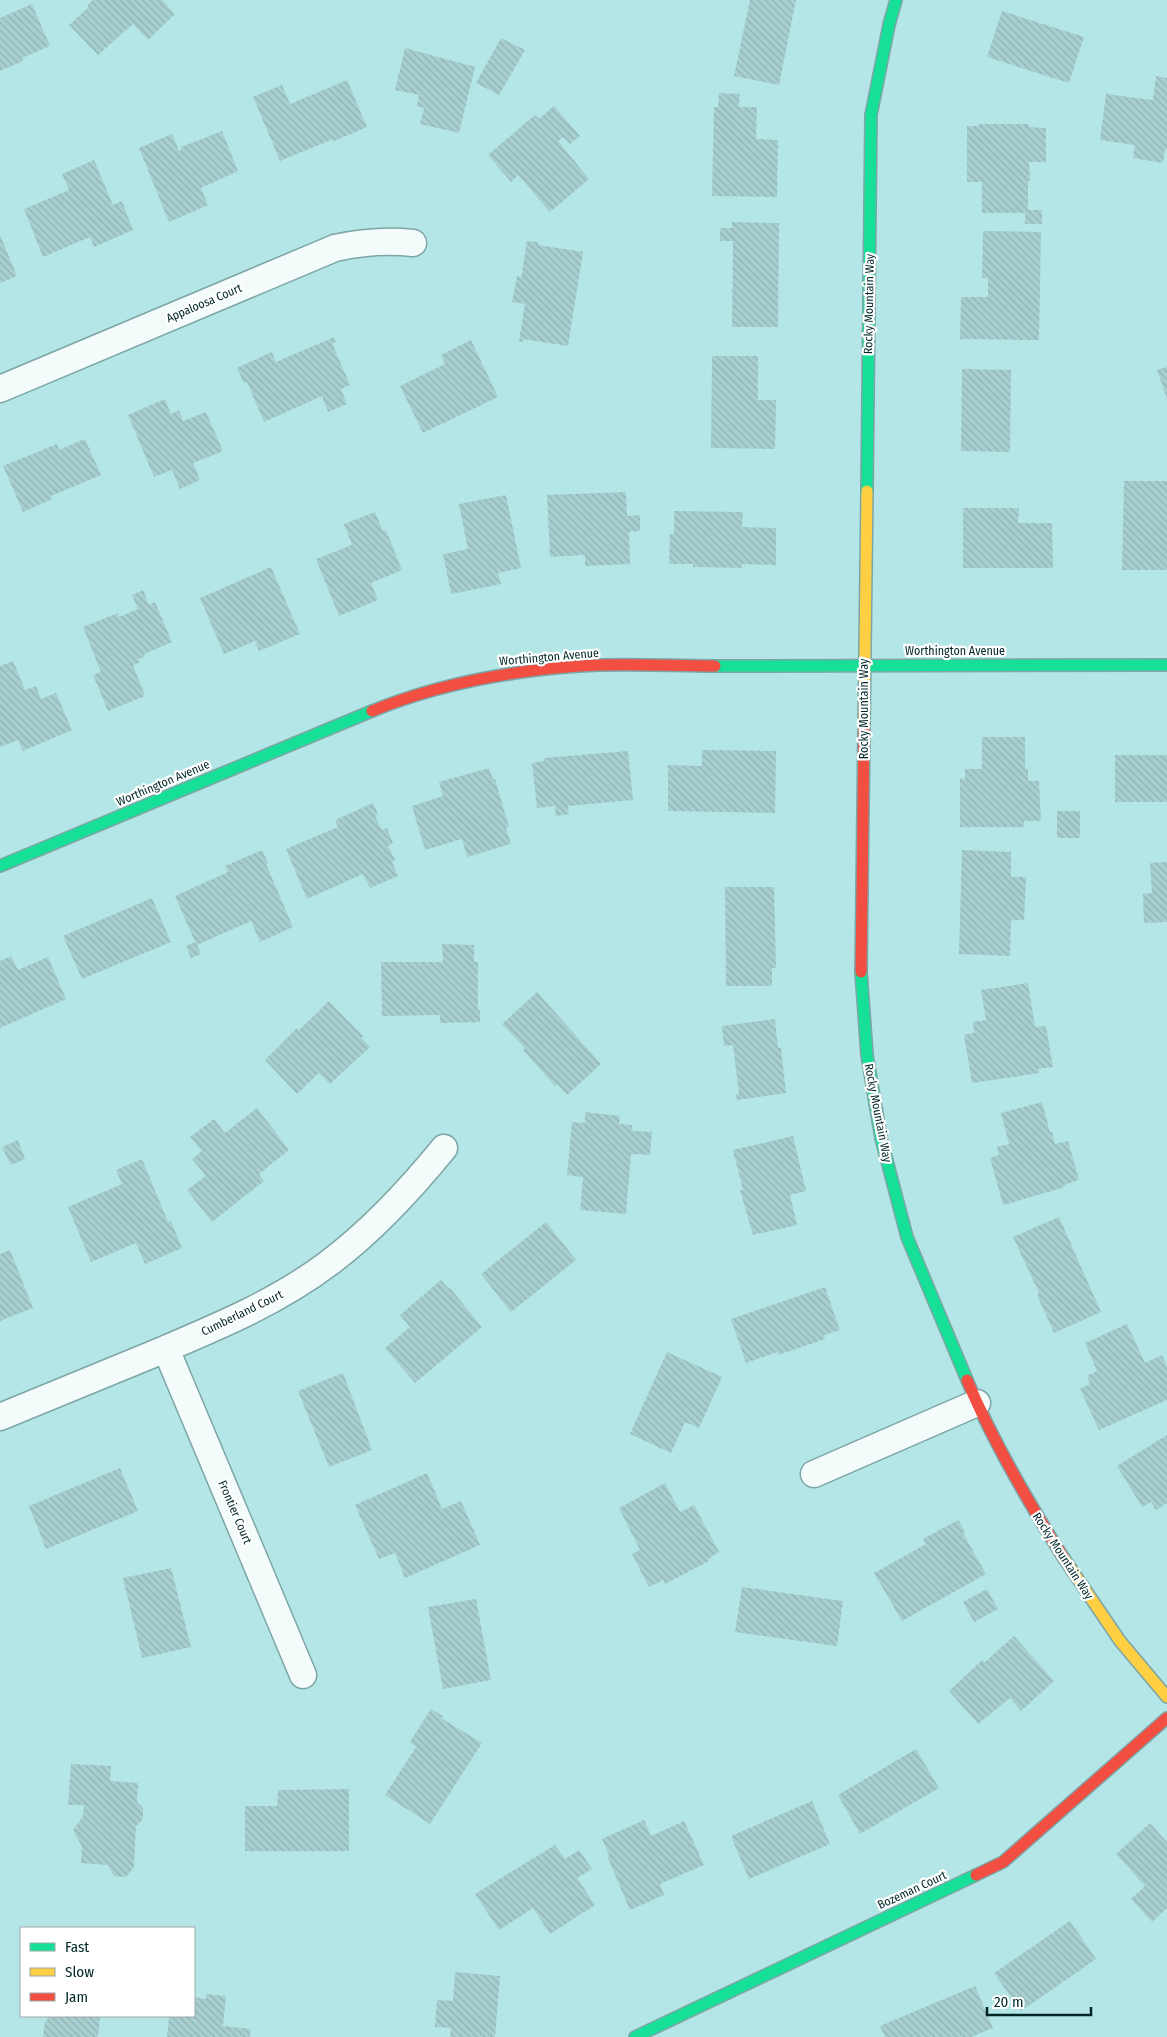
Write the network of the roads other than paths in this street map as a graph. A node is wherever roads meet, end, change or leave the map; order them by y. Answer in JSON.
{"nodes":[{"id":1,"x":896,"y":0,"type":"edge"},
{"id":2,"x":413,"y":244,"type":"dead end"},
{"id":3,"x":0,"y":389,"type":"edge"},
{"id":4,"x":864,"y":665,"type":"junction"},
{"id":5,"x":1167,"y":665,"type":"edge"},
{"id":6,"x":0,"y":866,"type":"edge"},
{"id":7,"x":444,"y":1148,"type":"dead end"},
{"id":8,"x":166,"y":1349,"type":"junction"},
{"id":9,"x":977,"y":1403,"type":"junction"},
{"id":10,"x":0,"y":1417,"type":"edge"},
{"id":11,"x":814,"y":1474,"type":"dead end"},
{"id":12,"x":303,"y":1675,"type":"dead end"},
{"id":13,"x":1167,"y":1697,"type":"edge"},
{"id":14,"x":1167,"y":1718,"type":"edge"},
{"id":15,"x":634,"y":2037,"type":"edge"}],
"edges":[{"from":1,"to":4,"type":"street","name":"Rocky Mountain Way"},
{"from":2,"to":3,"type":"street","name":"Appaloosa Court"},
{"from":4,"to":5,"type":"street","name":"Worthington Avenue"},
{"from":4,"to":6,"type":"street","name":"Worthington Avenue"},
{"from":4,"to":9,"type":"street","name":"Rocky Mountain Way"},
{"from":7,"to":8,"type":"street","name":"Cumberland Court"},
{"from":8,"to":10,"type":"street","name":"Cumberland Court"},
{"from":8,"to":12,"type":"street","name":"Frontier Court"},
{"from":9,"to":11,"type":"street"},
{"from":9,"to":13,"type":"street","name":"Rocky Mountain Way"},
{"from":14,"to":15,"type":"street","name":"Bozeman Court"}]}
